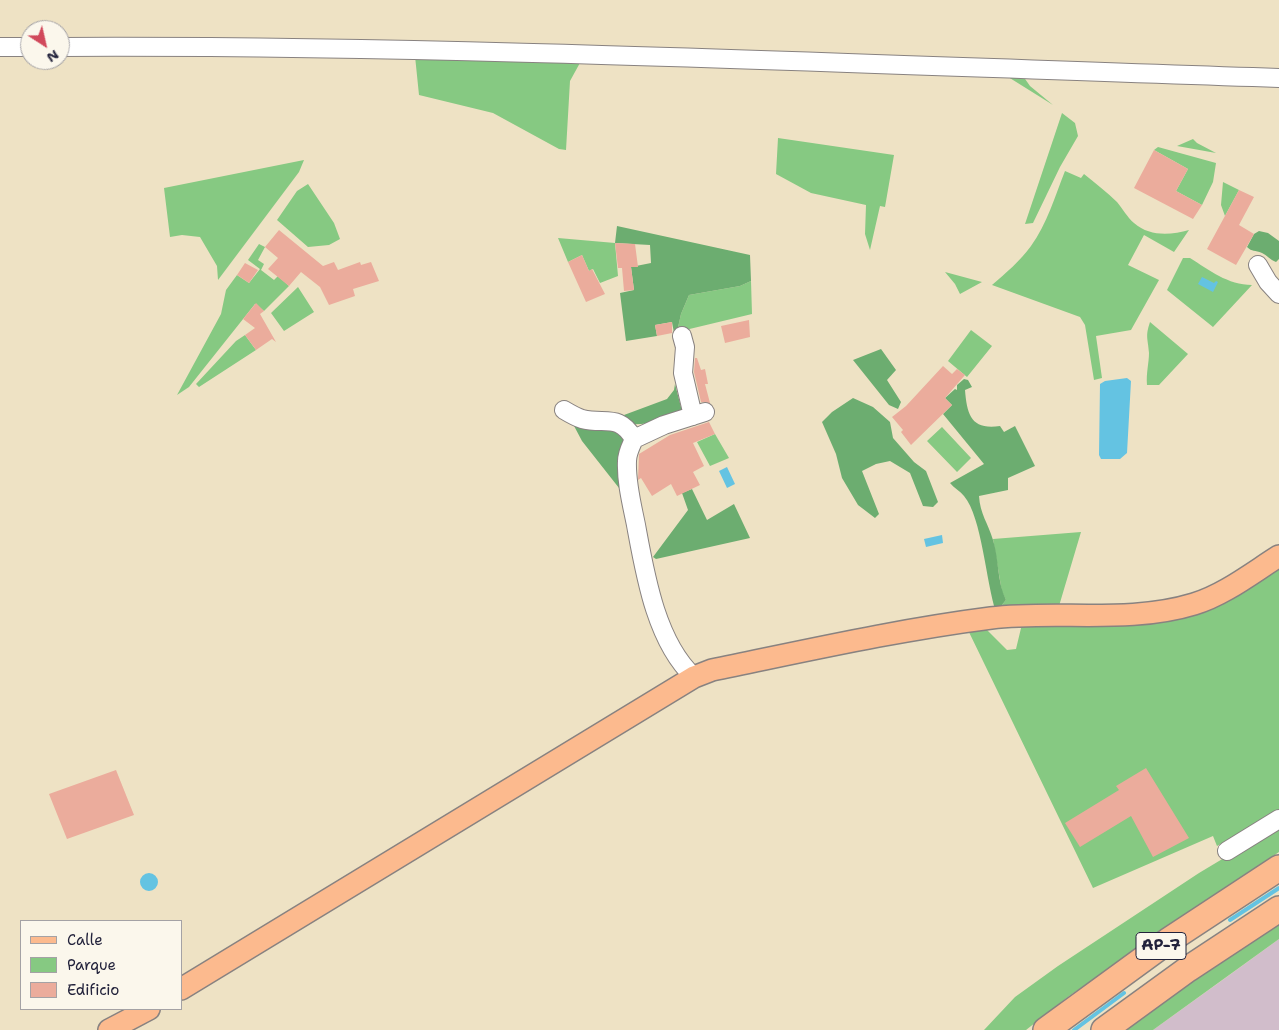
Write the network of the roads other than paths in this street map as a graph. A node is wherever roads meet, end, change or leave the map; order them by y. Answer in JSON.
{"nodes":[{"id":1,"x":0,"y":47,"type":"edge"},
{"id":2,"x":20,"y":47,"type":"edge"},
{"id":3,"x":70,"y":47,"type":"edge"},
{"id":4,"x":1279,"y":78,"type":"edge"},
{"id":5,"x":1258,"y":265,"type":"dead end"},
{"id":6,"x":1279,"y":294,"type":"edge"},
{"id":7,"x":682,"y":336,"type":"dead end"},
{"id":8,"x":564,"y":410,"type":"dead end"},
{"id":9,"x":634,"y":439,"type":"junction"},
{"id":10,"x":1279,"y":556,"type":"edge"},
{"id":11,"x":694,"y":677,"type":"junction"},
{"id":12,"x":1279,"y":819,"type":"edge"},
{"id":13,"x":1227,"y":851,"type":"dead end"},
{"id":14,"x":1279,"y":868,"type":"edge"},
{"id":15,"x":1279,"y":909,"type":"edge"},
{"id":16,"x":182,"y":988,"type":"edge"},
{"id":17,"x":147,"y":1010,"type":"edge"},
{"id":18,"x":109,"y":1030,"type":"edge"},
{"id":19,"x":1046,"y":1030,"type":"edge"},
{"id":20,"x":1104,"y":1030,"type":"edge"}],
"edges":[{"from":1,"to":2,"type":"street"},
{"from":3,"to":4,"type":"street"},
{"from":5,"to":6,"type":"street"},
{"from":7,"to":9,"type":"street"},
{"from":8,"to":9,"type":"street"},
{"from":9,"to":11,"type":"street"},
{"from":10,"to":11,"type":"main road"},
{"from":11,"to":16,"type":"main road"},
{"from":12,"to":13,"type":"street"},
{"from":14,"to":19,"type":"highway","number":"AP-7"},
{"from":15,"to":20,"type":"highway","number":"AP-7"},
{"from":17,"to":18,"type":"main road"}]}
